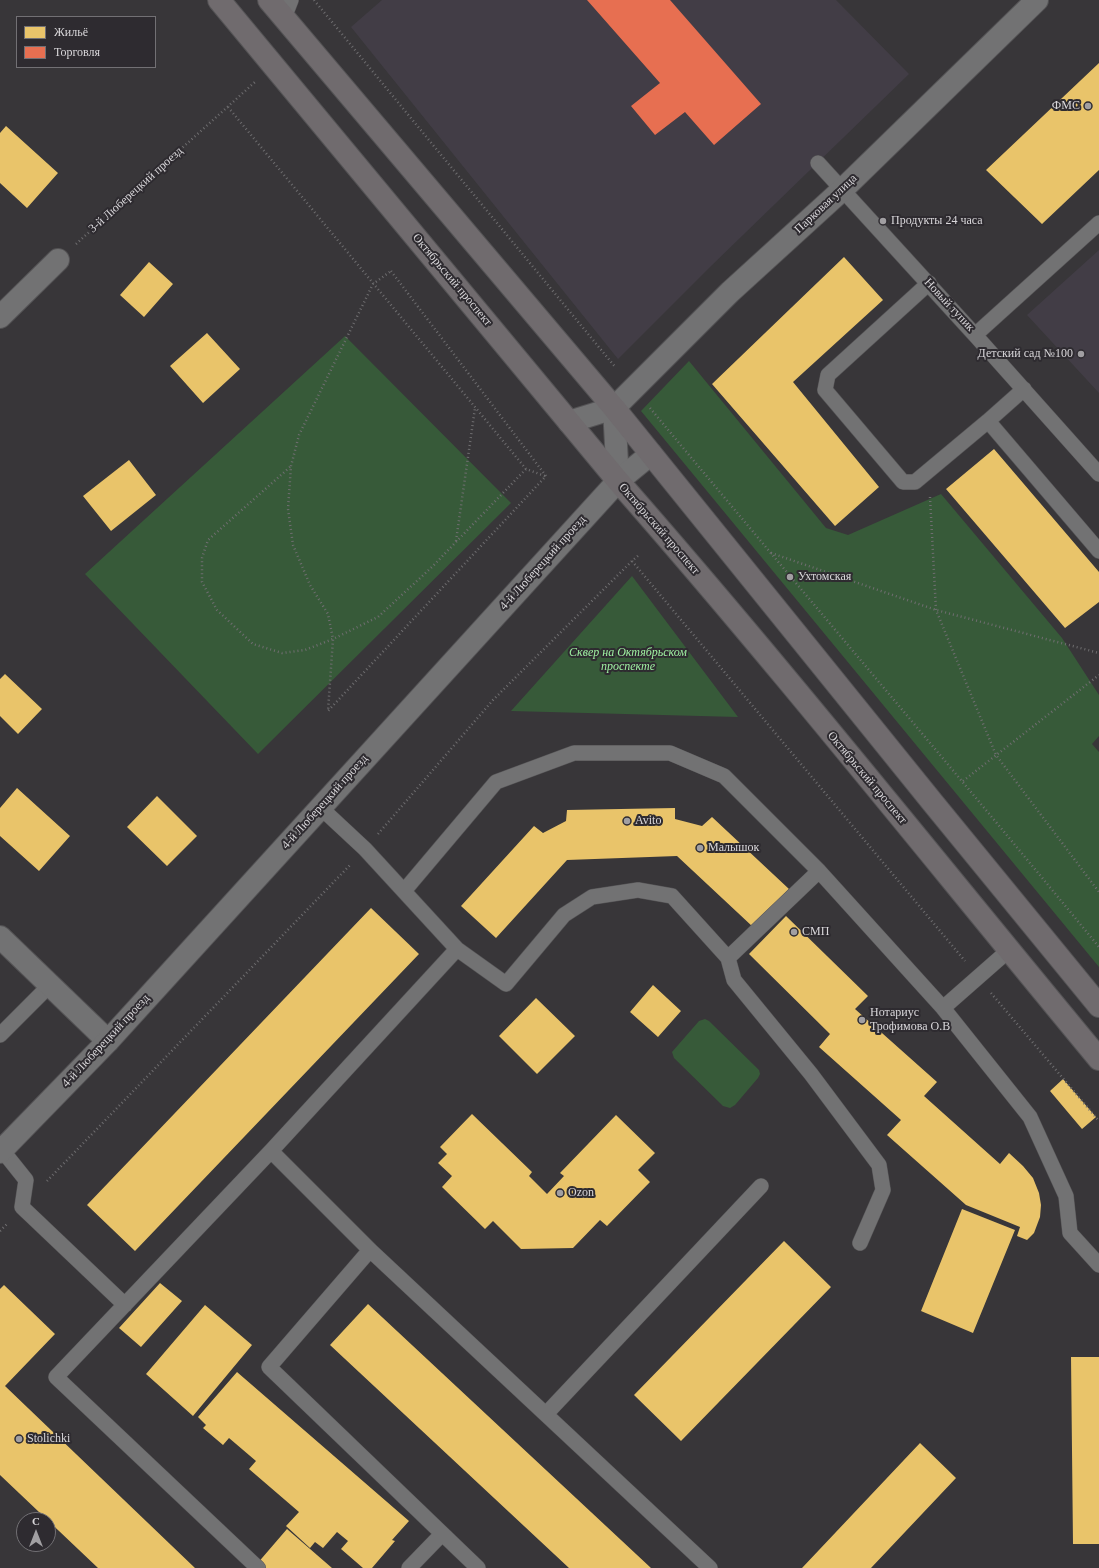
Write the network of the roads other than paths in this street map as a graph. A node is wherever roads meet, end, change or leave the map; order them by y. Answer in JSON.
{"nodes":[{"id":1,"x":220,"y":0,"type":"edge"},
{"id":2,"x":269,"y":0,"type":"edge"},
{"id":3,"x":1037,"y":0,"type":"edge"},
{"id":4,"x":288,"y":9,"type":"edge"},
{"id":5,"x":818,"y":163,"type":"dead end"},
{"id":6,"x":843,"y":189,"type":"junction"},
{"id":7,"x":1099,"y":223,"type":"edge"},
{"id":8,"x":58,"y":260,"type":"road end"},
{"id":9,"x":929,"y":283,"type":"junction"},
{"id":10,"x":0,"y":317,"type":"edge"},
{"id":11,"x":975,"y":335,"type":"junction"},
{"id":12,"x":1024,"y":389,"type":"junction"},
{"id":13,"x":614,"y":408,"type":"junction"},
{"id":14,"x":988,"y":421,"type":"junction"},
{"id":15,"x":569,"y":422,"type":"junction"},
{"id":16,"x":651,"y":454,"type":"junction"},
{"id":17,"x":1099,"y":474,"type":"edge"},
{"id":18,"x":618,"y":481,"type":"junction"},
{"id":19,"x":1099,"y":551,"type":"edge"},
{"id":20,"x":321,"y":808,"type":"junction"},
{"id":21,"x":819,"y":871,"type":"junction"},
{"id":22,"x":404,"y":891,"type":"junction"},
{"id":23,"x":0,"y":937,"type":"edge"},
{"id":24,"x":457,"y":949,"type":"junction"},
{"id":25,"x":1009,"y":950,"type":"junction"},
{"id":26,"x":728,"y":958,"type":"junction"},
{"id":27,"x":50,"y":985,"type":"junction"},
{"id":28,"x":1099,"y":1006,"type":"edge"},
{"id":29,"x":943,"y":1008,"type":"junction"},
{"id":30,"x":0,"y":1035,"type":"edge"},
{"id":31,"x":108,"y":1041,"type":"junction"},
{"id":32,"x":1099,"y":1058,"type":"edge"},
{"id":33,"x":1,"y":1151,"type":"edge"},
{"id":34,"x":270,"y":1151,"type":"junction"},
{"id":35,"x":761,"y":1186,"type":"dead end"},
{"id":36,"x":860,"y":1244,"type":"dead end"},
{"id":37,"x":370,"y":1250,"type":"junction"},
{"id":38,"x":1099,"y":1265,"type":"edge"},
{"id":39,"x":125,"y":1305,"type":"junction"},
{"id":40,"x":546,"y":1414,"type":"junction"},
{"id":41,"x":442,"y":1534,"type":"junction"},
{"id":42,"x":258,"y":1568,"type":"edge"},
{"id":43,"x":410,"y":1568,"type":"edge"},
{"id":44,"x":478,"y":1568,"type":"edge"},
{"id":45,"x":710,"y":1568,"type":"edge"}],
"edges":[{"from":1,"to":15,"type":"main road","name":"Октябрьский проспект"},
{"from":2,"to":4,"type":"main road"},
{"from":3,"to":6,"type":"street","name":"Парковая улица"},
{"from":4,"to":13,"type":"main road"},
{"from":5,"to":6,"type":"lane","name":"Новый тупик"},
{"from":6,"to":9,"type":"lane","name":"Новый тупик"},
{"from":6,"to":13,"type":"street","name":"Парковая улица"},
{"from":7,"to":11,"type":"lane","name":"Новый тупик"},
{"from":8,"to":10,"type":"street"},
{"from":9,"to":11,"type":"lane","name":"Новый тупик"},
{"from":9,"to":14,"type":"lane"},
{"from":11,"to":12,"type":"lane"},
{"from":12,"to":14,"type":"lane"},
{"from":12,"to":17,"type":"lane"},
{"from":13,"to":15,"type":"street"},
{"from":13,"to":16,"type":"main road"},
{"from":13,"to":18,"type":"street"},
{"from":14,"to":19,"type":"lane"},
{"from":15,"to":18,"type":"main road","name":"Октябрьский проспект"},
{"from":16,"to":18,"type":"street","name":"4-й Люберецкий проезд"},
{"from":16,"to":28,"type":"main road"},
{"from":18,"to":20,"type":"street","name":"4-й Люберецкий проезд"},
{"from":18,"to":25,"type":"main road","name":"Октябрьский проспект"},
{"from":20,"to":22,"type":"lane"},
{"from":20,"to":31,"type":"street","name":"4-й Люберецкий проезд"},
{"from":21,"to":22,"type":"lane"},
{"from":21,"to":26,"type":"lane"},
{"from":21,"to":29,"type":"lane"},
{"from":22,"to":24,"type":"lane"},
{"from":23,"to":27,"type":"street"},
{"from":24,"to":26,"type":"lane"},
{"from":24,"to":34,"type":"lane"},
{"from":25,"to":29,"type":"lane"},
{"from":25,"to":32,"type":"main road","name":"Октябрьский проспект"},
{"from":26,"to":36,"type":"lane"},
{"from":27,"to":30,"type":"lane"},
{"from":27,"to":31,"type":"street"},
{"from":29,"to":38,"type":"lane"},
{"from":31,"to":33,"type":"street","name":"4-й Люберецкий проезд"},
{"from":33,"to":39,"type":"lane"},
{"from":34,"to":37,"type":"lane"},
{"from":34,"to":39,"type":"lane"},
{"from":35,"to":40,"type":"lane"},
{"from":37,"to":40,"type":"lane"},
{"from":37,"to":41,"type":"lane"},
{"from":39,"to":42,"type":"lane"},
{"from":40,"to":45,"type":"lane"},
{"from":41,"to":43,"type":"lane"},
{"from":41,"to":44,"type":"lane"}]}
